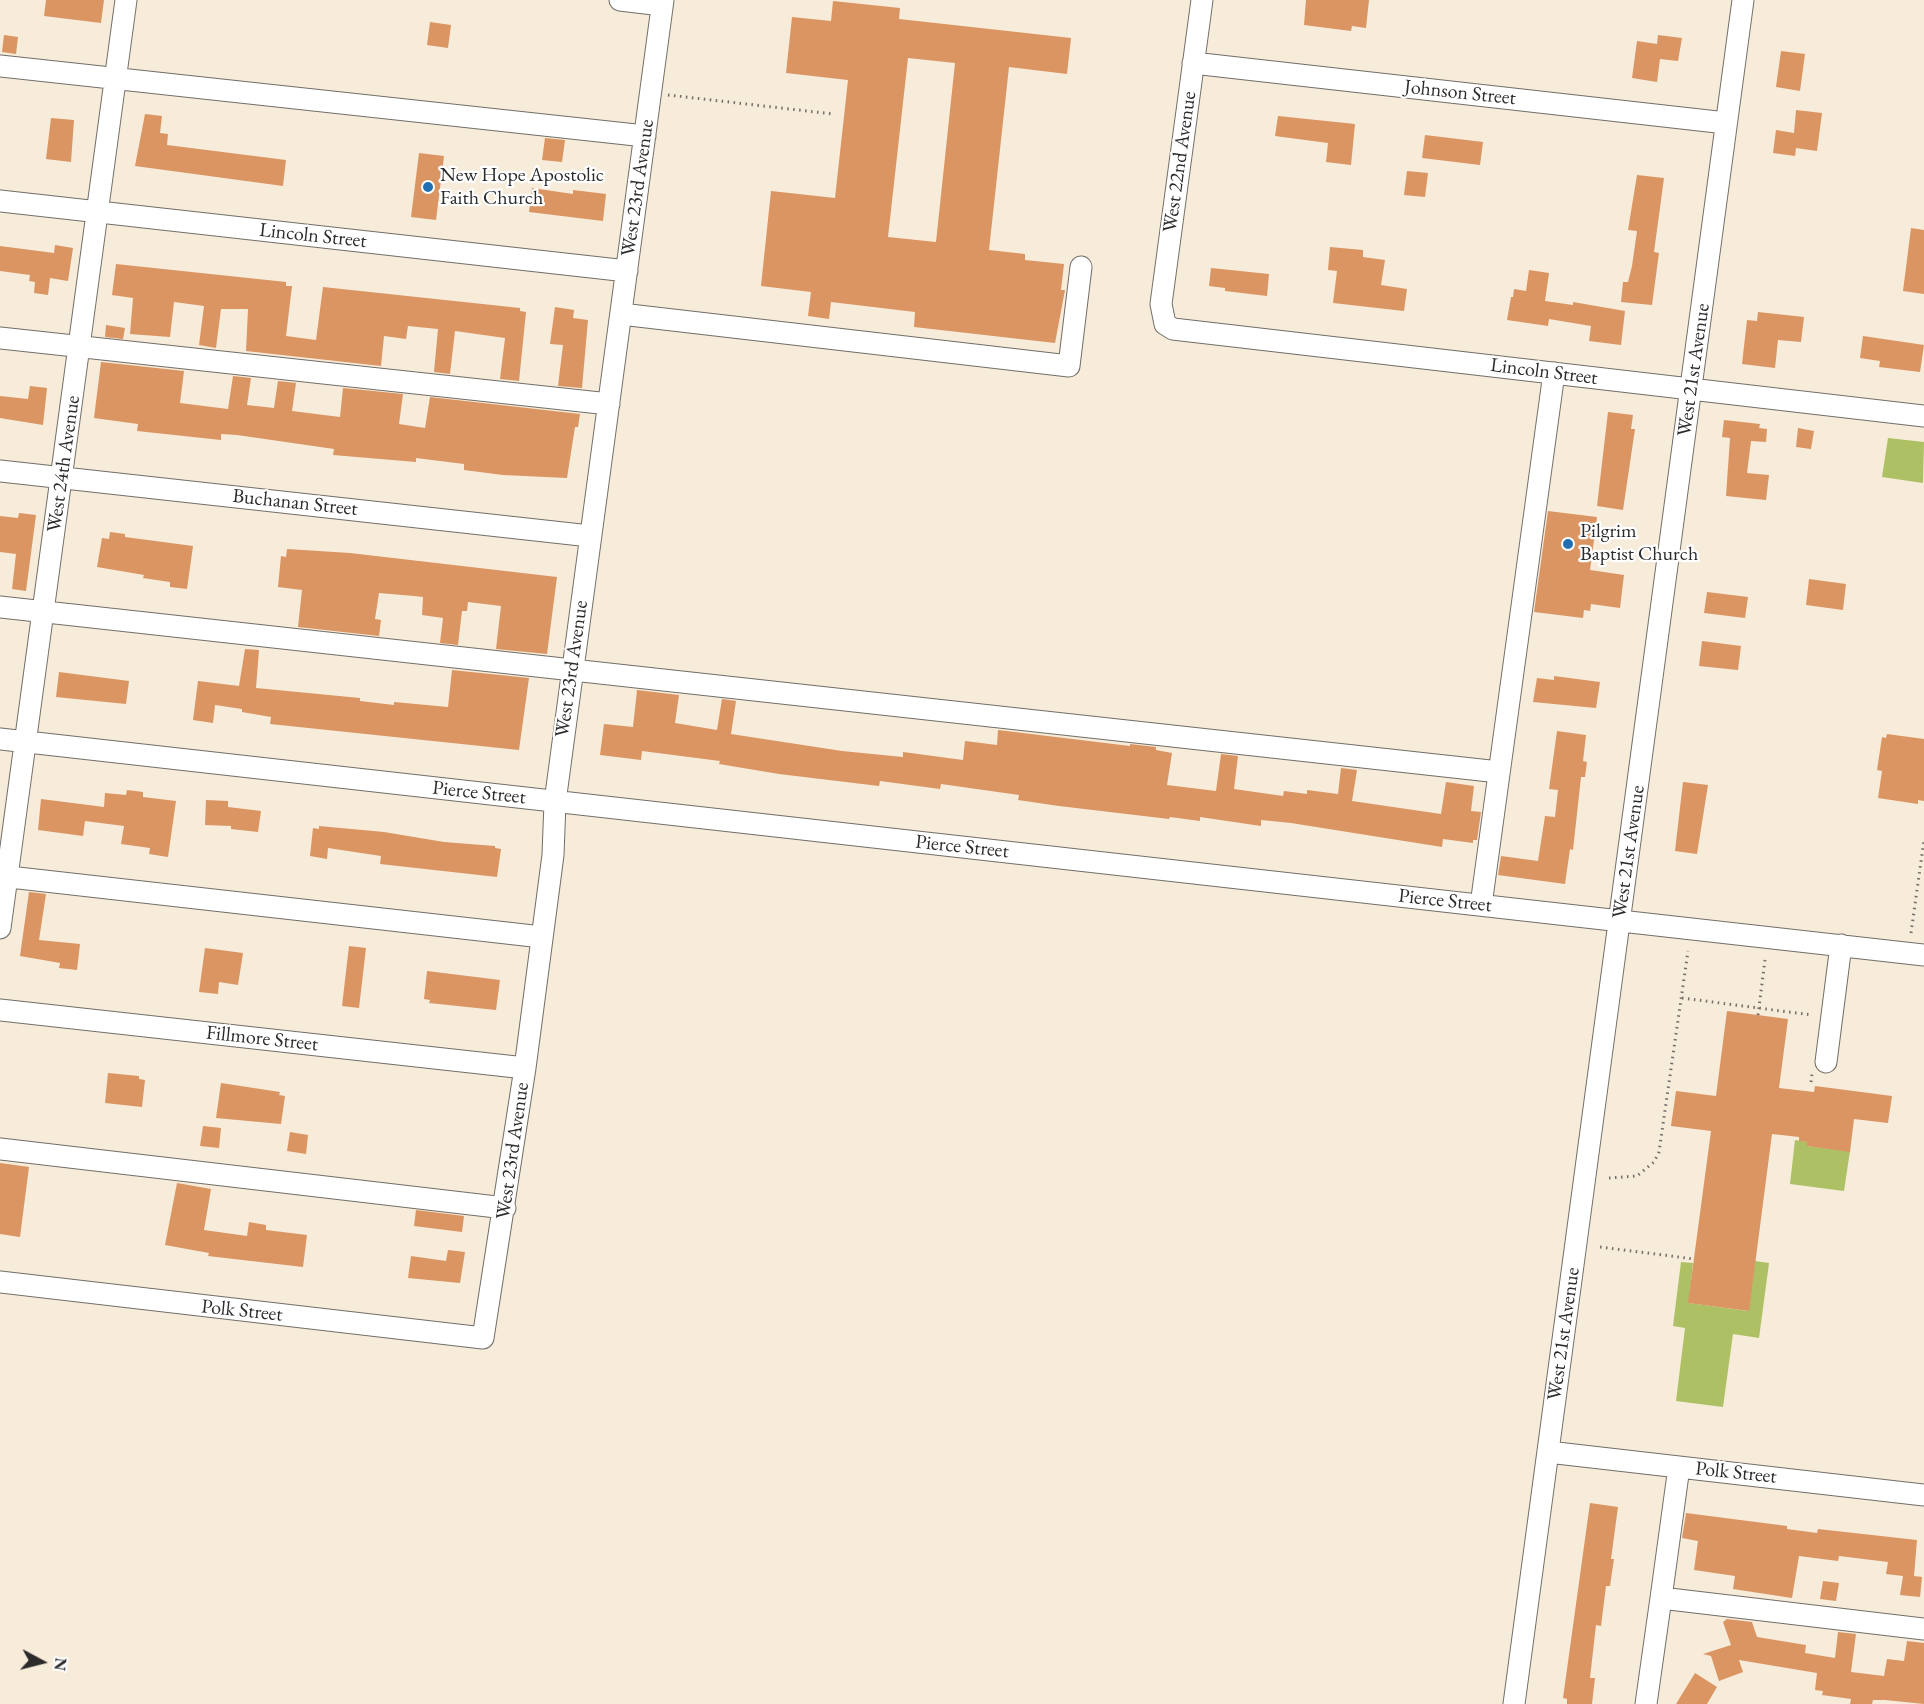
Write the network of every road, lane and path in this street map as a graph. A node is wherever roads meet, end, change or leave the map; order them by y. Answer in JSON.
{"nodes":[{"id":1,"x":126,"y":0,"type":"edge"},
{"id":2,"x":621,"y":0,"type":"edge"},
{"id":3,"x":1202,"y":0,"type":"edge"},
{"id":4,"x":1743,"y":0,"type":"edge"},
{"id":5,"x":663,"y":2,"type":"edge"},
{"id":6,"x":1193,"y":63,"type":"junction"},
{"id":7,"x":0,"y":66,"type":"edge"},
{"id":8,"x":115,"y":79,"type":"junction"},
{"id":9,"x":650,"y":94,"type":"junction"},
{"id":10,"x":833,"y":114,"type":"dead end"},
{"id":11,"x":1726,"y":123,"type":"junction"},
{"id":12,"x":645,"y":136,"type":"junction"},
{"id":13,"x":0,"y":201,"type":"edge"},
{"id":14,"x":97,"y":212,"type":"junction"},
{"id":15,"x":1081,"y":267,"type":"dead end"},
{"id":16,"x":627,"y":271,"type":"junction"},
{"id":17,"x":621,"y":314,"type":"junction"},
{"id":18,"x":1165,"y":324,"type":"joint"},
{"id":19,"x":0,"y":338,"type":"edge"},
{"id":20,"x":79,"y":346,"type":"junction"},
{"id":21,"x":1554,"y":373,"type":"junction"},
{"id":22,"x":1691,"y":390,"type":"junction"},
{"id":23,"x":609,"y":404,"type":"junction"},
{"id":24,"x":1924,"y":416,"type":"edge"},
{"id":25,"x":0,"y":471,"type":"edge"},
{"id":26,"x":62,"y":477,"type":"junction"},
{"id":27,"x":590,"y":536,"type":"junction"},
{"id":28,"x":0,"y":607,"type":"edge"},
{"id":29,"x":44,"y":611,"type":"junction"},
{"id":30,"x":572,"y":670,"type":"junction"},
{"id":31,"x":0,"y":739,"type":"edge"},
{"id":32,"x":25,"y":742,"type":"junction"},
{"id":33,"x":1499,"y":772,"type":"junction"},
{"id":34,"x":555,"y":802,"type":"junction"},
{"id":35,"x":1924,"y":840,"type":"edge"},
{"id":36,"x":3,"y":877,"type":"edge"},
{"id":37,"x":1919,"y":879,"type":"junction"},
{"id":38,"x":1924,"y":880,"type":"edge"},
{"id":39,"x":1481,"y":905,"type":"junction"},
{"id":40,"x":1619,"y":921,"type":"junction"},
{"id":41,"x":0,"y":928,"type":"edge"},
{"id":42,"x":1911,"y":933,"type":"dead end"},
{"id":43,"x":542,"y":938,"type":"junction"},
{"id":44,"x":1841,"y":945,"type":"junction"},
{"id":45,"x":1688,"y":951,"type":"dead end"},
{"id":46,"x":1924,"y":955,"type":"edge"},
{"id":47,"x":1766,"y":960,"type":"dead end"},
{"id":48,"x":1682,"y":998,"type":"junction"},
{"id":49,"x":1759,"y":1008,"type":"junction"},
{"id":50,"x":0,"y":1010,"type":"edge"},
{"id":51,"x":1758,"y":1015,"type":"dead end"},
{"id":52,"x":1820,"y":1016,"type":"dead end"},
{"id":53,"x":1826,"y":1062,"type":"dead end"},
{"id":54,"x":525,"y":1068,"type":"junction"},
{"id":55,"x":0,"y":1149,"type":"edge"},
{"id":56,"x":1610,"y":1178,"type":"dead end"},
{"id":57,"x":505,"y":1208,"type":"junction"},
{"id":58,"x":1600,"y":1247,"type":"dead end"},
{"id":59,"x":1694,"y":1259,"type":"dead end"},
{"id":60,"x":0,"y":1282,"type":"edge"},
{"id":61,"x":483,"y":1338,"type":"joint"},
{"id":62,"x":1548,"y":1452,"type":"junction"},
{"id":63,"x":1679,"y":1467,"type":"junction"},
{"id":64,"x":1924,"y":1495,"type":"edge"},
{"id":65,"x":1661,"y":1598,"type":"junction"},
{"id":66,"x":1924,"y":1629,"type":"edge"},
{"id":67,"x":1514,"y":1704,"type":"edge"},
{"id":68,"x":1646,"y":1704,"type":"edge"}],
"edges":[{"from":1,"to":8,"type":"street","name":"West 24th Avenue"},
{"from":2,"to":5,"type":"street"},
{"from":3,"to":6,"type":"street","name":"West 22nd Avenue"},
{"from":4,"to":11,"type":"street","name":"West 21st Avenue"},
{"from":5,"to":9,"type":"street","name":"West 23rd Avenue"},
{"from":6,"to":11,"type":"street","name":"Johnson Street"},
{"from":6,"to":18,"type":"street","name":"West 22nd Avenue"},
{"from":7,"to":8,"type":"street"},
{"from":8,"to":12,"type":"street"},
{"from":8,"to":14,"type":"street","name":"West 24th Avenue"},
{"from":9,"to":10,"type":"path"},
{"from":9,"to":12,"type":"street","name":"West 23rd Avenue"},
{"from":11,"to":22,"type":"street","name":"West 21st Avenue"},
{"from":12,"to":16,"type":"street","name":"West 23rd Avenue"},
{"from":13,"to":14,"type":"street","name":"Lincoln Street"},
{"from":14,"to":16,"type":"street","name":"Lincoln Street"},
{"from":14,"to":20,"type":"street","name":"West 24th Avenue"},
{"from":15,"to":17,"type":"street"},
{"from":16,"to":17,"type":"street","name":"West 23rd Avenue"},
{"from":17,"to":23,"type":"street","name":"West 23rd Avenue"},
{"from":18,"to":21,"type":"street","name":"Lincoln Street"},
{"from":19,"to":20,"type":"street"},
{"from":20,"to":23,"type":"street"},
{"from":20,"to":26,"type":"street","name":"West 24th Avenue"},
{"from":21,"to":22,"type":"street","name":"Lincoln Street"},
{"from":21,"to":33,"type":"street"},
{"from":22,"to":24,"type":"street","name":"Lincoln Street"},
{"from":22,"to":40,"type":"street","name":"West 21st Avenue"},
{"from":23,"to":27,"type":"street","name":"West 23rd Avenue"},
{"from":25,"to":26,"type":"street","name":"Buchanan Street"},
{"from":26,"to":27,"type":"street","name":"Buchanan Street"},
{"from":26,"to":29,"type":"street","name":"West 24th Avenue"},
{"from":27,"to":30,"type":"street","name":"West 23rd Avenue"},
{"from":28,"to":29,"type":"street"},
{"from":29,"to":30,"type":"street"},
{"from":29,"to":32,"type":"street","name":"West 24th Avenue"},
{"from":30,"to":33,"type":"street"},
{"from":30,"to":34,"type":"street","name":"West 23rd Avenue"},
{"from":31,"to":32,"type":"street","name":"Pierce Street"},
{"from":32,"to":34,"type":"street","name":"Pierce Street"},
{"from":32,"to":36,"type":"street","name":"West 24th Avenue"},
{"from":33,"to":39,"type":"street"},
{"from":34,"to":39,"type":"street","name":"Pierce Street"},
{"from":34,"to":43,"type":"street","name":"West 23rd Avenue"},
{"from":35,"to":37,"type":"path"},
{"from":36,"to":41,"type":"street","name":"West 24th Avenue"},
{"from":36,"to":43,"type":"street"},
{"from":37,"to":38,"type":"path"},
{"from":37,"to":42,"type":"path"},
{"from":39,"to":40,"type":"street","name":"Pierce Street"},
{"from":40,"to":44,"type":"street","name":"Pierce Street"},
{"from":40,"to":62,"type":"street","name":"West 21st Avenue"},
{"from":43,"to":54,"type":"street","name":"West 23rd Avenue"},
{"from":44,"to":46,"type":"street","name":"Pierce Street"},
{"from":44,"to":53,"type":"street"},
{"from":45,"to":48,"type":"path"},
{"from":47,"to":49,"type":"path"},
{"from":48,"to":49,"type":"path"},
{"from":48,"to":56,"type":"path"},
{"from":49,"to":51,"type":"path"},
{"from":49,"to":52,"type":"path"},
{"from":50,"to":54,"type":"street","name":"Fillmore Street"},
{"from":54,"to":57,"type":"street","name":"West 23rd Avenue"},
{"from":55,"to":57,"type":"street"},
{"from":57,"to":61,"type":"street","name":"West 23rd Avenue"},
{"from":58,"to":59,"type":"path"},
{"from":60,"to":61,"type":"street","name":"Polk Street"},
{"from":62,"to":63,"type":"street","name":"Polk Street"},
{"from":62,"to":67,"type":"street","name":"West 21st Avenue"},
{"from":63,"to":64,"type":"street","name":"Polk Street"},
{"from":63,"to":65,"type":"street"},
{"from":65,"to":66,"type":"street"},
{"from":65,"to":68,"type":"street"}]}
